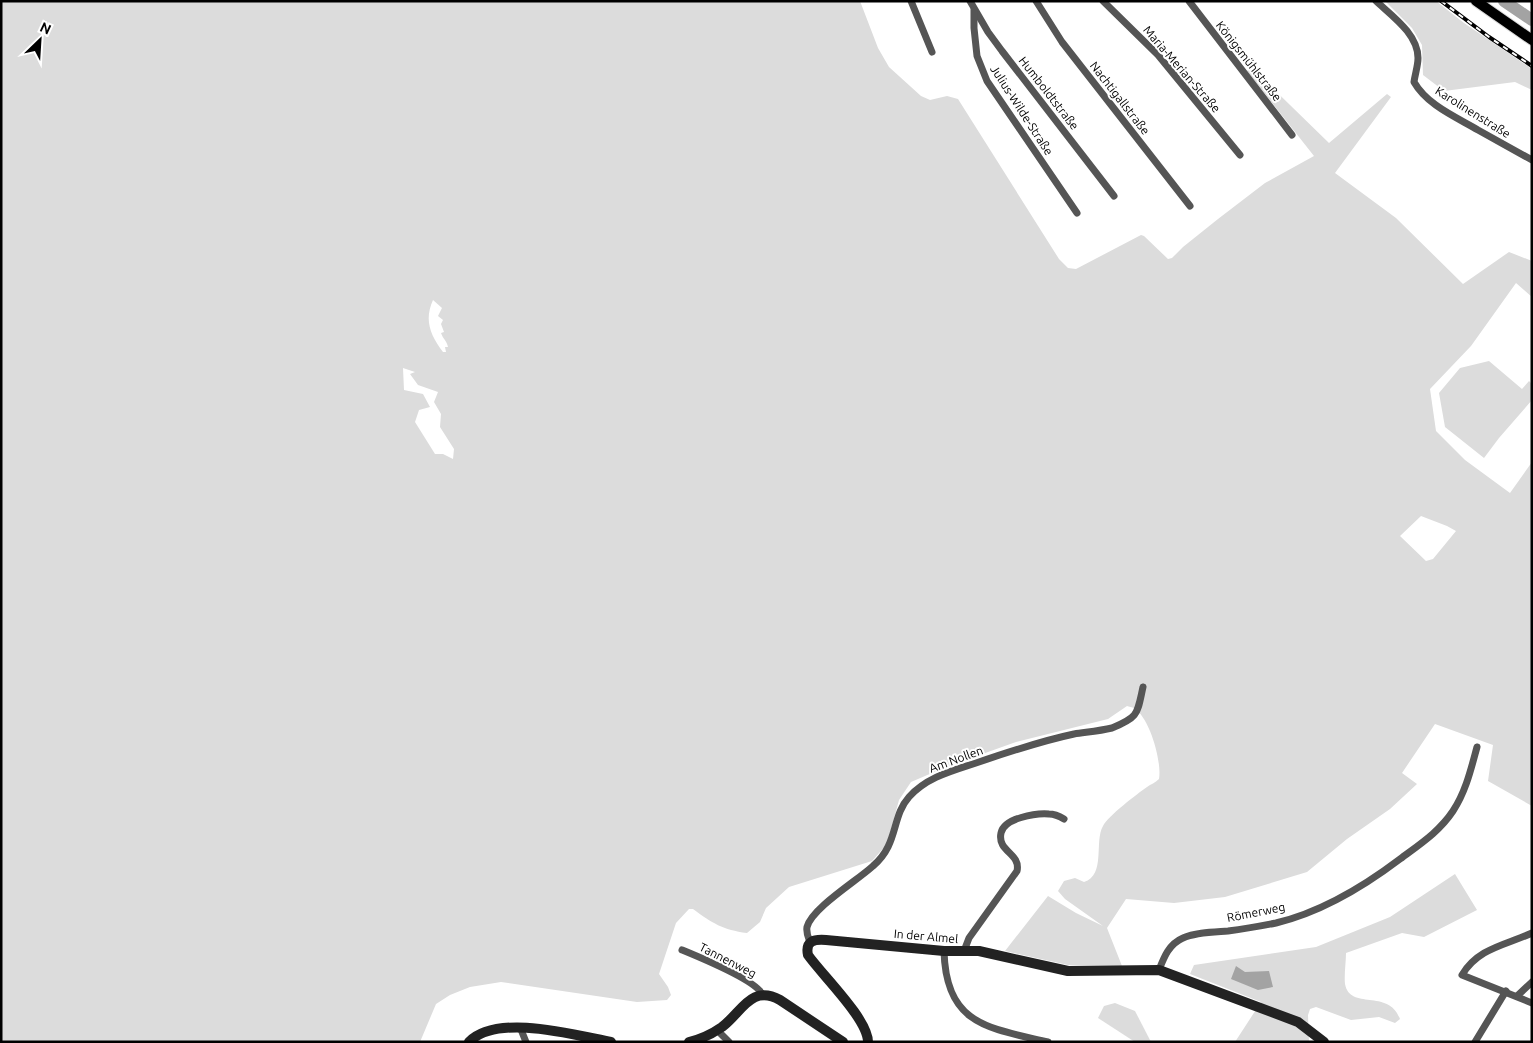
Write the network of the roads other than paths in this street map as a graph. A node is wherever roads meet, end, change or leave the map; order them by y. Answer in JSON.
{"nodes":[{"id":1,"x":912,"y":1,"type":"edge"},
{"id":2,"x":970,"y":1,"type":"edge"},
{"id":3,"x":1036,"y":1,"type":"edge"},
{"id":4,"x":1103,"y":1,"type":"edge"},
{"id":5,"x":1188,"y":1,"type":"edge"},
{"id":6,"x":1376,"y":1,"type":"edge"},
{"id":7,"x":1477,"y":1,"type":"edge"},
{"id":8,"x":974,"y":10,"type":"junction"},
{"id":9,"x":1532,"y":40,"type":"edge"},
{"id":10,"x":932,"y":52,"type":"dead end"},
{"id":11,"x":1292,"y":135,"type":"dead end"},
{"id":12,"x":1240,"y":155,"type":"dead end"},
{"id":13,"x":1532,"y":160,"type":"edge"},
{"id":14,"x":1114,"y":196,"type":"dead end"},
{"id":15,"x":1190,"y":206,"type":"dead end"},
{"id":16,"x":1078,"y":213,"type":"dead end"},
{"id":17,"x":1143,"y":687,"type":"dead end"},
{"id":18,"x":1477,"y":747,"type":"dead end"},
{"id":19,"x":1064,"y":819,"type":"dead end"},
{"id":20,"x":1532,"y":933,"type":"edge"},
{"id":21,"x":810,"y":942,"type":"junction"},
{"id":22,"x":682,"y":950,"type":"dead end"},
{"id":23,"x":944,"y":951,"type":"junction"},
{"id":24,"x":964,"y":951,"type":"junction"},
{"id":25,"x":1160,"y":970,"type":"junction"},
{"id":26,"x":1532,"y":982,"type":"edge"},
{"id":27,"x":1506,"y":992,"type":"junction"},
{"id":28,"x":762,"y":994,"type":"junction"},
{"id":29,"x":1517,"y":996,"type":"junction"},
{"id":30,"x":1532,"y":1003,"type":"edge"},
{"id":31,"x":520,"y":1028,"type":"junction"},
{"id":32,"x":717,"y":1030,"type":"junction"},
{"id":33,"x":604,"y":1041,"type":"edge"},
{"id":34,"x":469,"y":1042,"type":"edge"},
{"id":35,"x":526,"y":1042,"type":"edge"},
{"id":36,"x":689,"y":1042,"type":"edge"},
{"id":37,"x":729,"y":1042,"type":"edge"},
{"id":38,"x":843,"y":1042,"type":"edge"},
{"id":39,"x":868,"y":1042,"type":"edge"},
{"id":40,"x":1048,"y":1042,"type":"edge"},
{"id":41,"x":1324,"y":1042,"type":"edge"},
{"id":42,"x":1475,"y":1042,"type":"edge"}],
"edges":[{"from":1,"to":10,"type":"street"},
{"from":2,"to":8,"type":"street","name":"Humboldtstraße"},
{"from":3,"to":15,"type":"street","name":"Nachtigallstraße"},
{"from":4,"to":12,"type":"street","name":"Maria-Merian-Straße"},
{"from":5,"to":11,"type":"street","name":"Königsmühlstraße"},
{"from":6,"to":13,"type":"street","name":"Karolinenstraße"},
{"from":7,"to":9,"type":"main road"},
{"from":8,"to":14,"type":"street","name":"Humboldtstraße"},
{"from":8,"to":16,"type":"street","name":"Julius-Wilde-Straße"},
{"from":17,"to":21,"type":"street","name":"Am Nollen"},
{"from":18,"to":25,"type":"street","name":"Römerweg"},
{"from":19,"to":24,"type":"street"},
{"from":20,"to":27,"type":"street"},
{"from":21,"to":23,"type":"street","name":"In der Almel"},
{"from":21,"to":39,"type":"street"},
{"from":22,"to":28,"type":"street","name":"Tannenweg"},
{"from":23,"to":24,"type":"street","name":"In der Almel"},
{"from":23,"to":40,"type":"street"},
{"from":24,"to":25,"type":"street","name":"In der Almel"},
{"from":25,"to":41,"type":"street"},
{"from":26,"to":29,"type":"street"},
{"from":27,"to":29,"type":"street"},
{"from":27,"to":42,"type":"street"},
{"from":28,"to":32,"type":"street"},
{"from":28,"to":38,"type":"street"},
{"from":29,"to":30,"type":"street"},
{"from":31,"to":33,"type":"street"},
{"from":31,"to":34,"type":"street"},
{"from":31,"to":35,"type":"street"},
{"from":32,"to":36,"type":"street"},
{"from":32,"to":37,"type":"street"}]}
